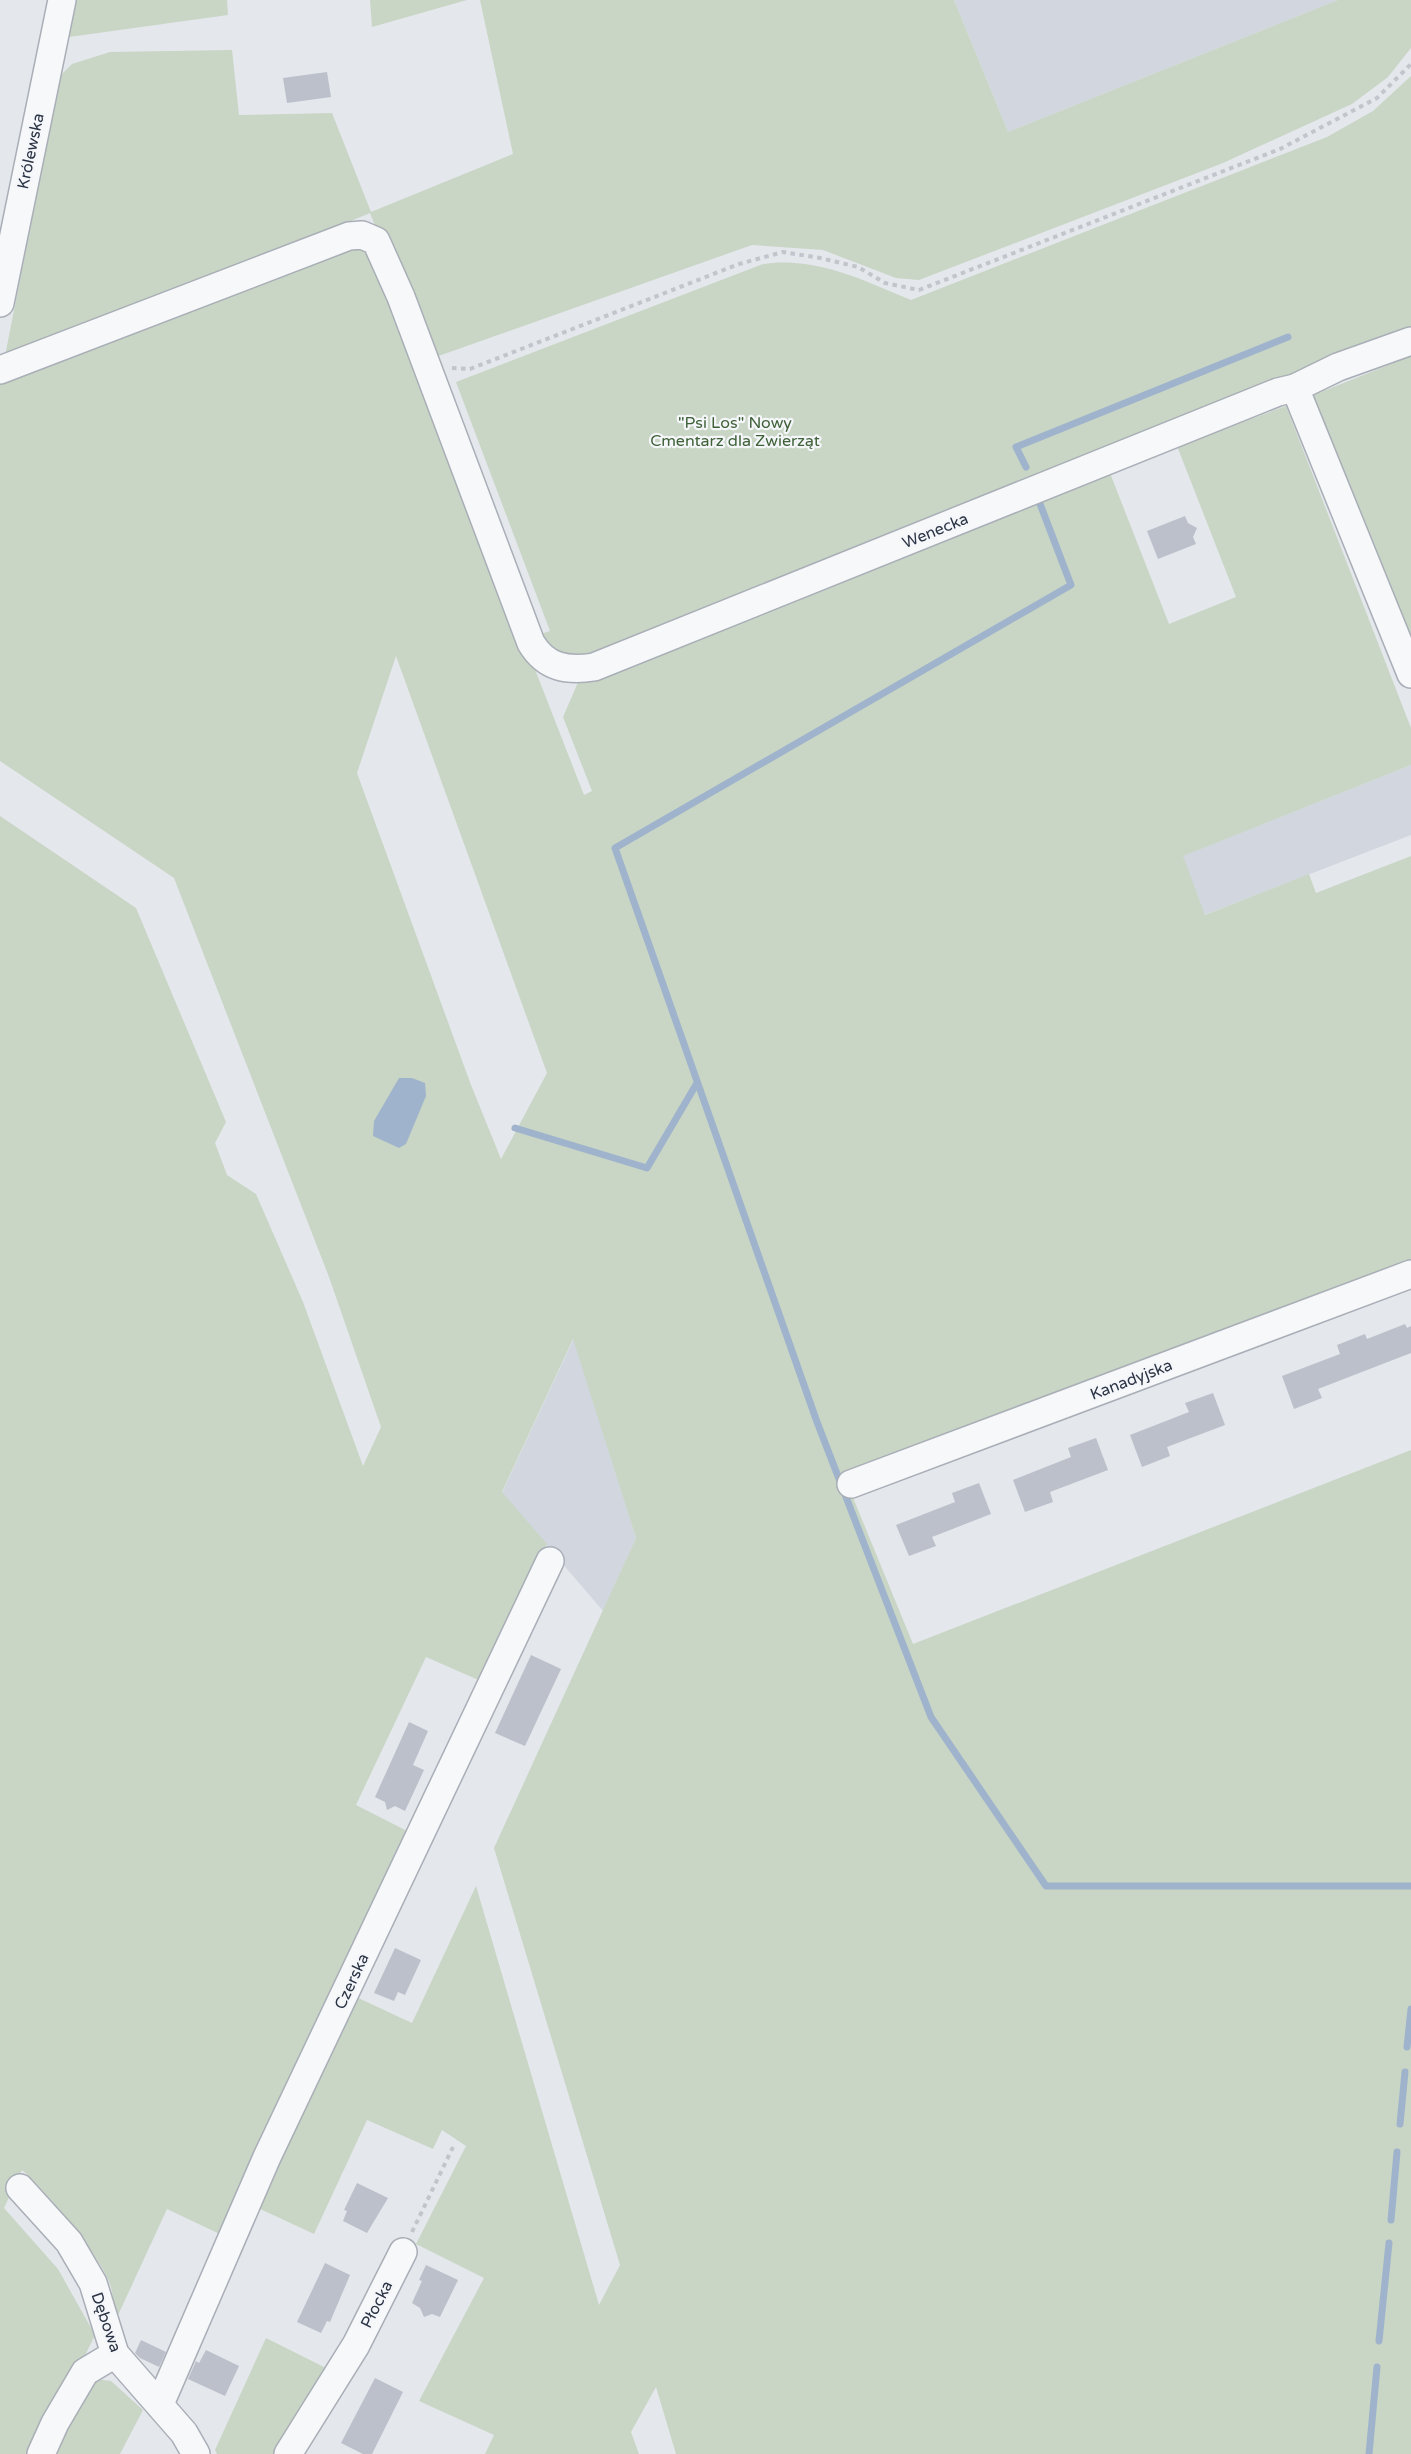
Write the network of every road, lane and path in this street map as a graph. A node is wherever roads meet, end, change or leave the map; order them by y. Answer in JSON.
{"nodes":[{"id":1,"x":62,"y":0,"type":"edge"},
{"id":2,"x":1411,"y":64,"type":"edge"},
{"id":3,"x":8,"y":223,"type":"edge"},
{"id":4,"x":0,"y":303,"type":"edge"},
{"id":5,"x":1411,"y":341,"type":"edge"},
{"id":6,"x":0,"y":370,"type":"edge"},
{"id":7,"x":430,"y":374,"type":"junction"},
{"id":8,"x":1294,"y":388,"type":"junction"},
{"id":9,"x":1411,"y":674,"type":"edge"},
{"id":10,"x":1411,"y":1274,"type":"edge"},
{"id":11,"x":851,"y":1484,"type":"dead end"},
{"id":12,"x":550,"y":1561,"type":"dead end"},
{"id":13,"x":453,"y":2147,"type":"dead end"},
{"id":14,"x":20,"y":2188,"type":"dead end"},
{"id":15,"x":403,"y":2252,"type":"joint"},
{"id":16,"x":115,"y":2354,"type":"junction"},
{"id":17,"x":160,"y":2404,"type":"junction"},
{"id":18,"x":41,"y":2454,"type":"edge"},
{"id":19,"x":196,"y":2454,"type":"edge"},
{"id":20,"x":288,"y":2454,"type":"edge"}],
"edges":[{"from":1,"to":3,"type":"street","name":"Królewska"},
{"from":2,"to":7,"type":"path"},
{"from":3,"to":4,"type":"street","name":"Królewska"},
{"from":5,"to":8,"type":"street","name":"Wenecka"},
{"from":6,"to":7,"type":"street"},
{"from":7,"to":8,"type":"street","name":"Wenecka"},
{"from":8,"to":9,"type":"street"},
{"from":10,"to":11,"type":"street","name":"Kanadyjska"},
{"from":12,"to":17,"type":"street","name":"Czerska"},
{"from":13,"to":15,"type":"path"},
{"from":14,"to":16,"type":"street","name":"Dębowa"},
{"from":15,"to":20,"type":"street","name":"Płocka"},
{"from":16,"to":17,"type":"street","name":"Dębowa"},
{"from":16,"to":18,"type":"street"},
{"from":17,"to":19,"type":"street","name":"Dębowa"}]}
